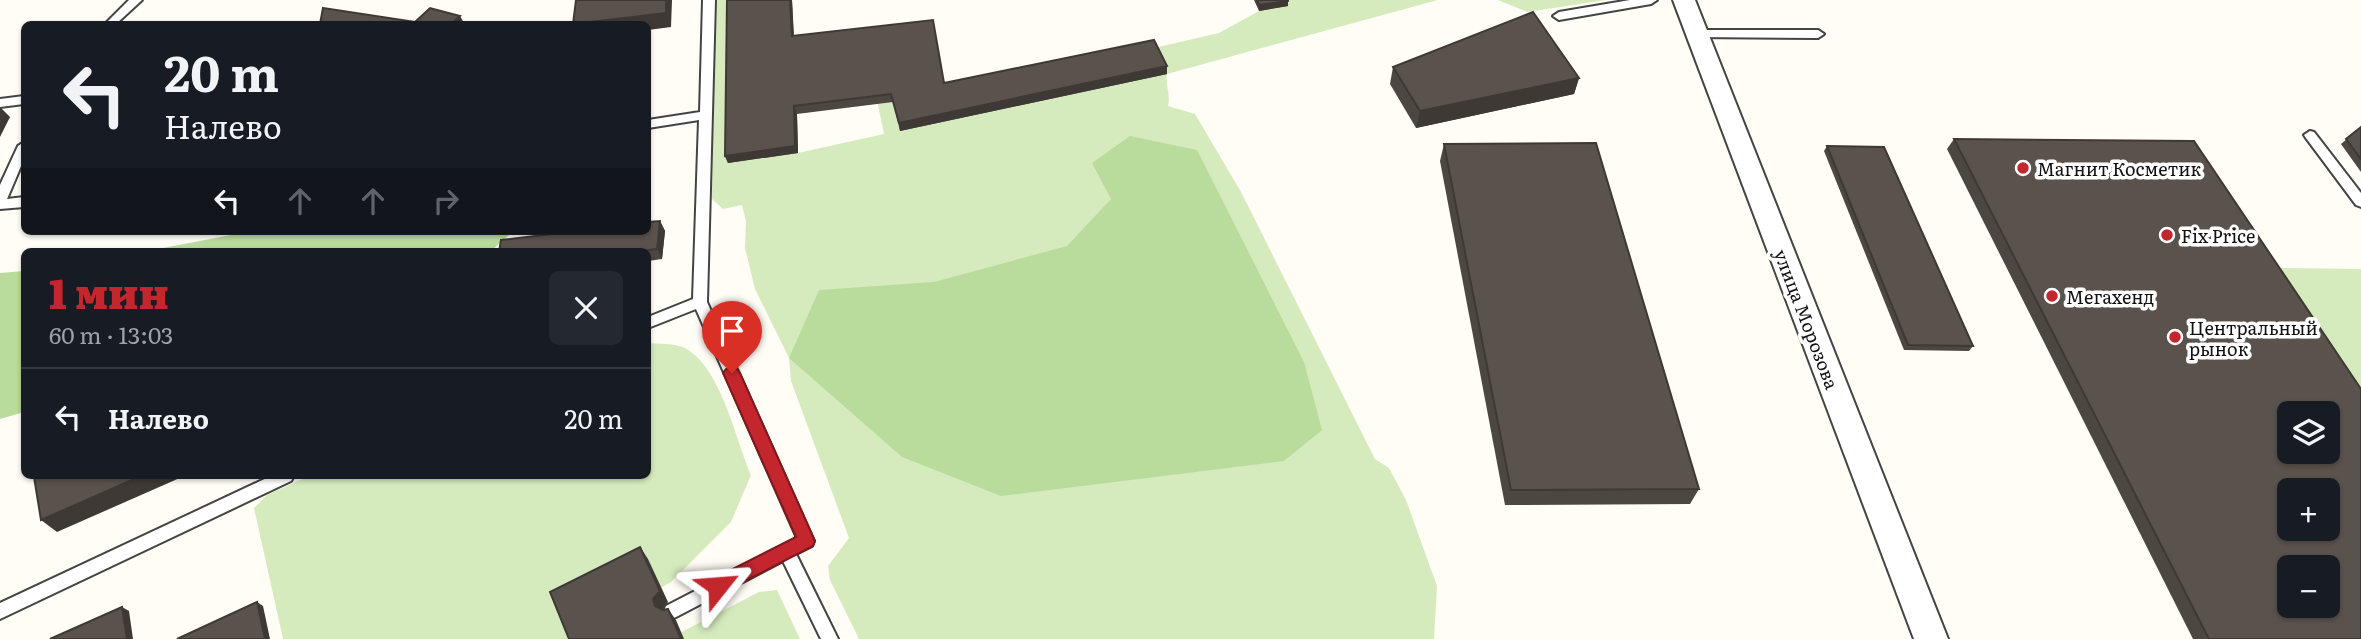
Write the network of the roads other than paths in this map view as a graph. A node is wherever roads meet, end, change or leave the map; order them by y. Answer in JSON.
{"nodes":[{"id":1,"x":136,"y":0,"type":"edge"},
{"id":2,"x":709,"y":0,"type":"edge"},
{"id":3,"x":1651,"y":0,"type":"edge"},
{"id":4,"x":1684,"y":0,"type":"edge"},
{"id":5,"x":1559,"y":16,"type":"dead end"},
{"id":6,"x":113,"y":21,"type":"edge"},
{"id":7,"x":1697,"y":34,"type":"junction"},
{"id":8,"x":1818,"y":34,"type":"dead end"},
{"id":9,"x":21,"y":100,"type":"edge"},
{"id":10,"x":0,"y":103,"type":"edge"},
{"id":11,"x":706,"y":115,"type":"junction"},
{"id":12,"x":651,"y":124,"type":"edge"},
{"id":13,"x":2310,"y":135,"type":"dead end"},
{"id":14,"x":21,"y":153,"type":"edge"},
{"id":15,"x":0,"y":201,"type":"edge"},
{"id":16,"x":21,"y":202,"type":"edge"},
{"id":17,"x":2361,"y":202,"type":"edge"},
{"id":18,"x":700,"y":302,"type":"junction"},
{"id":19,"x":651,"y":322,"type":"edge"},
{"id":20,"x":280,"y":479,"type":"edge"},
{"id":21,"x":786,"y":550,"type":"junction"},
{"id":22,"x":0,"y":611,"type":"edge"},
{"id":23,"x":672,"y":611,"type":"edge"},
{"id":24,"x":830,"y":639,"type":"edge"},
{"id":25,"x":1931,"y":639,"type":"edge"}],
"edges":[{"from":1,"to":6,"type":"lane"},
{"from":2,"to":11,"type":"lane"},
{"from":3,"to":5,"type":"lane"},
{"from":4,"to":7,"type":"street","name":"улица Морозова"},
{"from":7,"to":8,"type":"lane"},
{"from":7,"to":25,"type":"street","name":"улица Морозова"},
{"from":9,"to":10,"type":"lane"},
{"from":11,"to":12,"type":"lane"},
{"from":11,"to":18,"type":"lane"},
{"from":13,"to":17,"type":"lane"},
{"from":14,"to":15,"type":"lane"},
{"from":15,"to":16,"type":"lane"},
{"from":18,"to":19,"type":"lane"},
{"from":18,"to":21,"type":"lane"},
{"from":20,"to":22,"type":"lane"},
{"from":21,"to":23,"type":"lane"},
{"from":21,"to":24,"type":"lane"}]}
